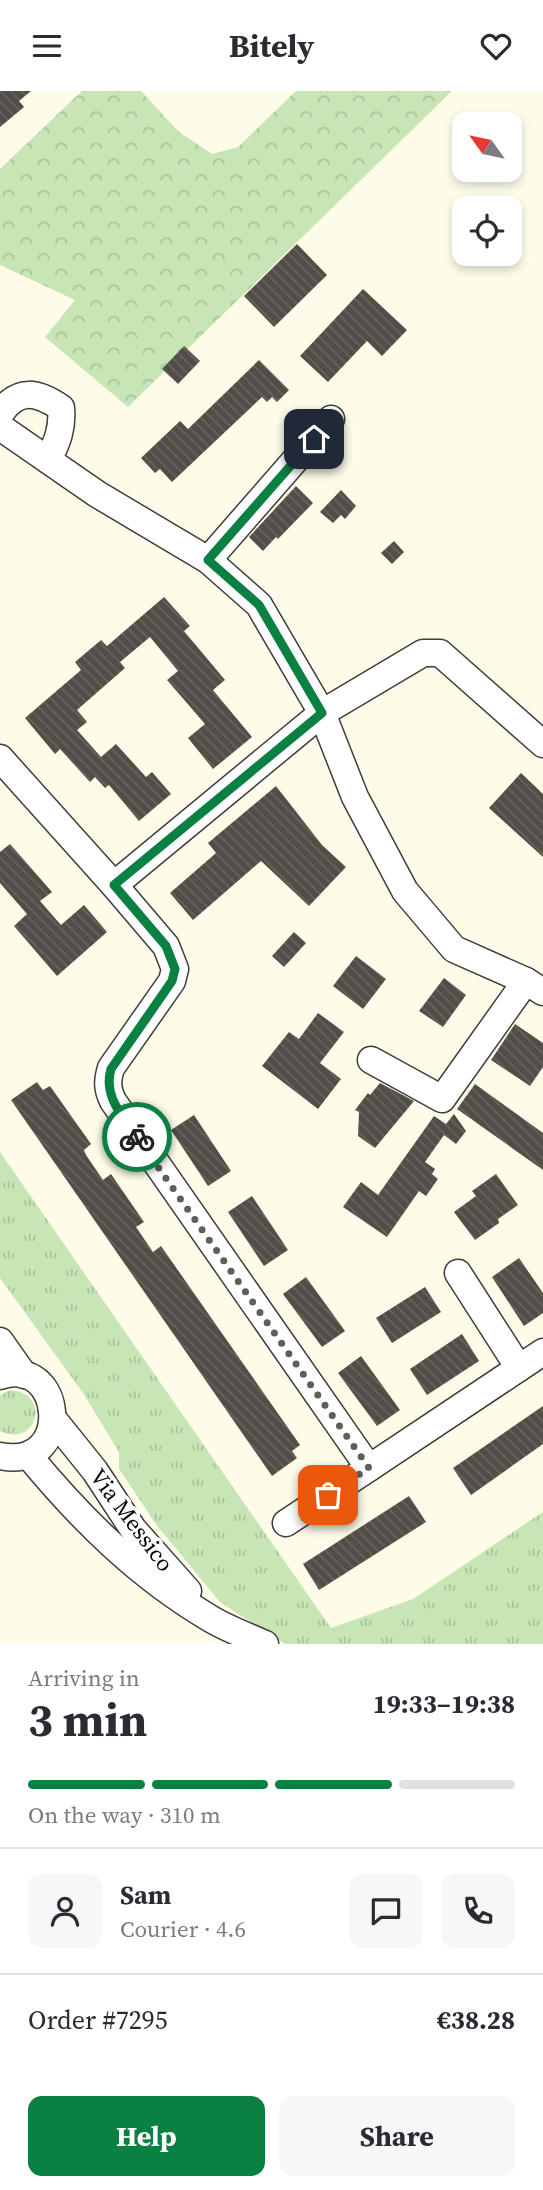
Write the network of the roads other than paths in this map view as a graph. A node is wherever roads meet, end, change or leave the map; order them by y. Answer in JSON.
{"nodes":[{"id":1,"x":0,"y":414,"type":"edge"},
{"id":2,"x":331,"y":419,"type":"dead end"},
{"id":3,"x":0,"y":428,"type":"edge"},
{"id":4,"x":48,"y":460,"type":"junction"},
{"id":5,"x":208,"y":560,"type":"junction"},
{"id":6,"x":322,"y":713,"type":"junction"},
{"id":7,"x":543,"y":744,"type":"edge"},
{"id":8,"x":0,"y":758,"type":"edge"},
{"id":9,"x":114,"y":885,"type":"junction"},
{"id":10,"x":534,"y":987,"type":"edge"},
{"id":11,"x":371,"y":1060,"type":"dead end"},
{"id":12,"x":458,"y":1273,"type":"dead end"},
{"id":13,"x":0,"y":1341,"type":"edge"},
{"id":14,"x":543,"y":1352,"type":"edge"},
{"id":15,"x":519,"y":1368,"type":"junction"},
{"id":16,"x":12,"y":1375,"type":"edge"},
{"id":17,"x":54,"y":1420,"type":"junction"},
{"id":18,"x":28,"y":1455,"type":"junction"},
{"id":19,"x":0,"y":1456,"type":"edge"},
{"id":20,"x":369,"y":1468,"type":"junction"},
{"id":21,"x":286,"y":1523,"type":"dead end"},
{"id":22,"x":212,"y":1619,"type":"junction"},
{"id":23,"x":265,"y":1644,"type":"edge"}],
"edges":[{"from":1,"to":4,"type":"street"},
{"from":2,"to":5,"type":"street"},
{"from":3,"to":4,"type":"street"},
{"from":4,"to":5,"type":"street"},
{"from":5,"to":6,"type":"street"},
{"from":6,"to":7,"type":"street"},
{"from":6,"to":9,"type":"street"},
{"from":6,"to":10,"type":"street"},
{"from":8,"to":9,"type":"street"},
{"from":9,"to":20,"type":"street"},
{"from":10,"to":11,"type":"street"},
{"from":12,"to":15,"type":"street"},
{"from":13,"to":16,"type":"street","name":"Via Messico"},
{"from":14,"to":15,"type":"street"},
{"from":15,"to":20,"type":"street"},
{"from":16,"to":17,"type":"street","name":"Via Messico"},
{"from":17,"to":18,"type":"street"},
{"from":17,"to":22,"type":"street","name":"Via Messico"},
{"from":18,"to":19,"type":"street"},
{"from":18,"to":22,"type":"street","name":"Via Messico"},
{"from":20,"to":21,"type":"street"},
{"from":22,"to":23,"type":"street","name":"Via Messico"}]}
